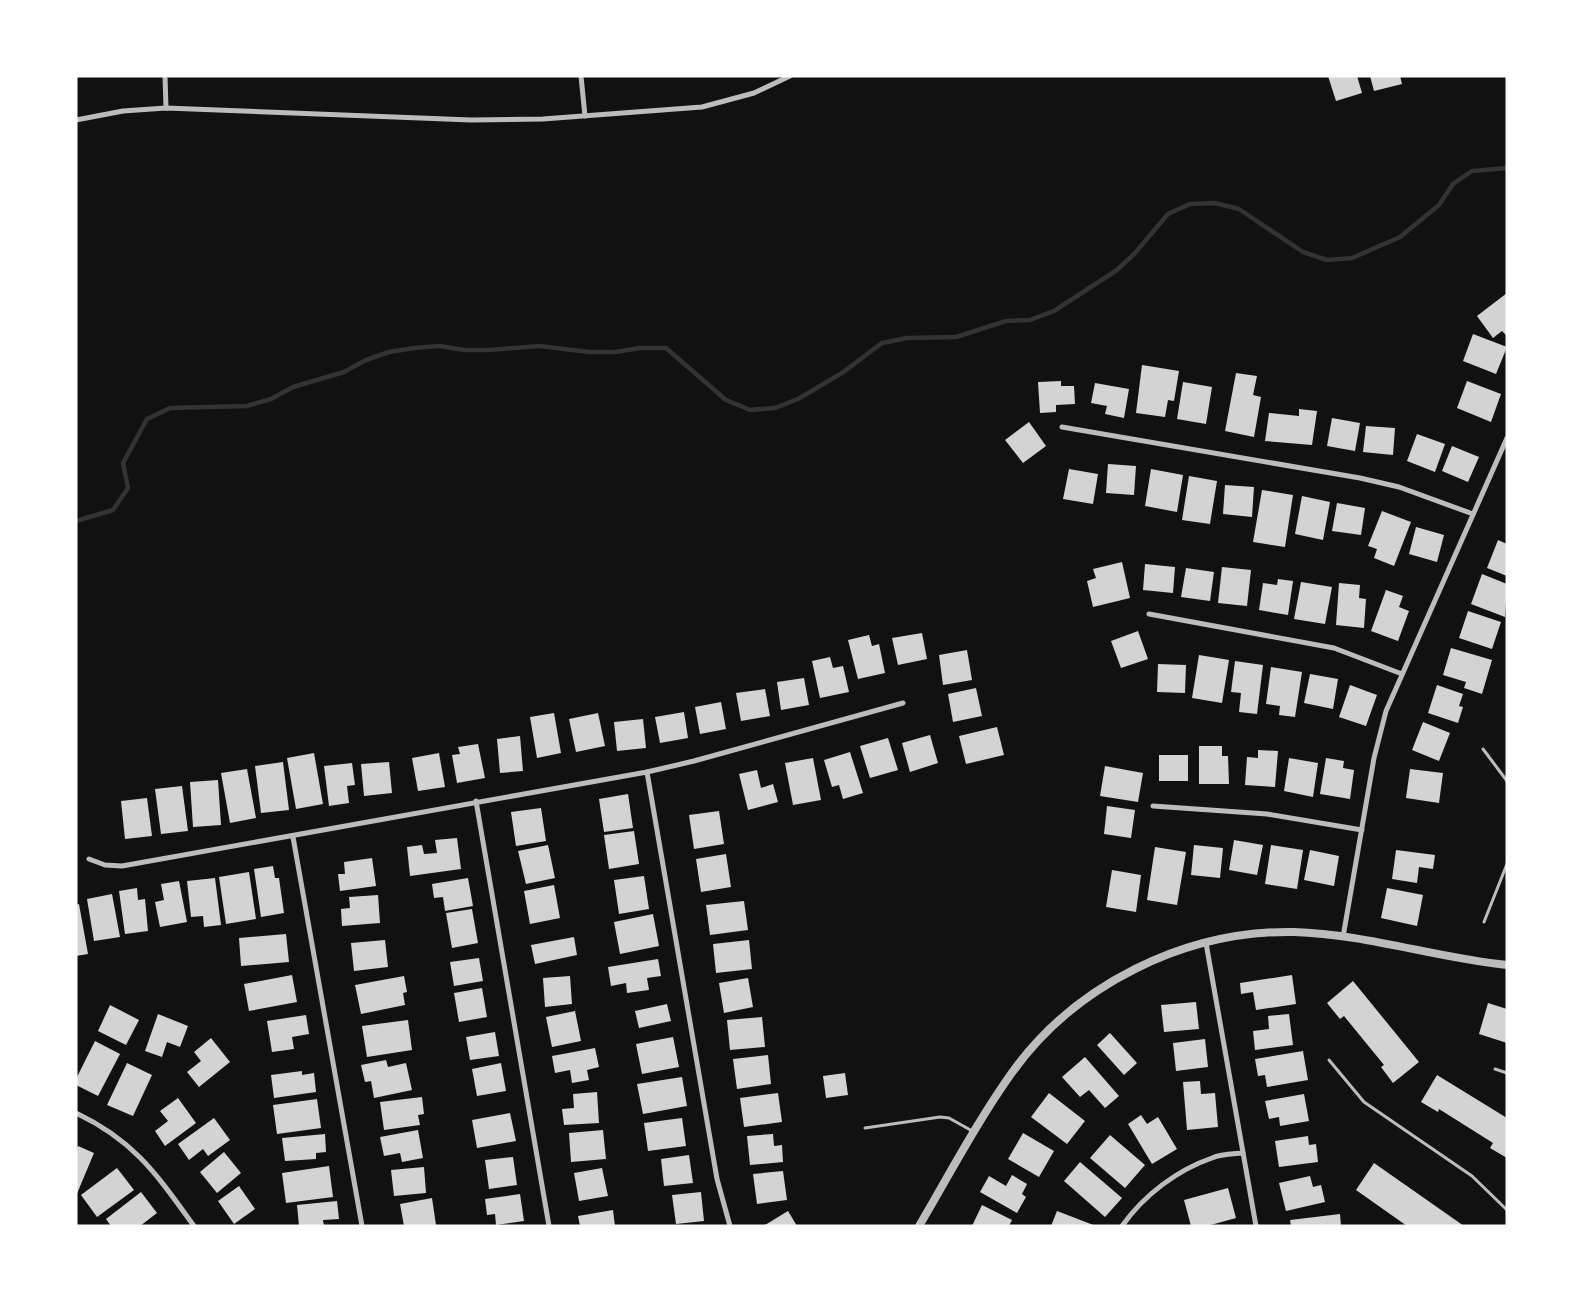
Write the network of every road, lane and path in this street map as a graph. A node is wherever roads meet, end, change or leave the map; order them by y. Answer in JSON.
{"nodes":[{"id":1,"x":165,"y":76,"type":"edge"},
{"id":2,"x":581,"y":76,"type":"edge"},
{"id":3,"x":790,"y":76,"type":"edge"},
{"id":4,"x":166,"y":108,"type":"junction"},
{"id":5,"x":584,"y":116,"type":"junction"},
{"id":6,"x":76,"y":120,"type":"edge"},
{"id":7,"x":1062,"y":427,"type":"dead end"},
{"id":8,"x":1507,"y":438,"type":"edge"},
{"id":9,"x":1473,"y":514,"type":"junction"},
{"id":10,"x":1148,"y":614,"type":"dead end"},
{"id":11,"x":1402,"y":674,"type":"junction"},
{"id":12,"x":903,"y":703,"type":"dead end"},
{"id":13,"x":1483,"y":749,"type":"dead end"},
{"id":14,"x":647,"y":772,"type":"junction"},
{"id":15,"x":1507,"y":781,"type":"edge"},
{"id":16,"x":476,"y":801,"type":"junction"},
{"id":17,"x":1153,"y":806,"type":"dead end"},
{"id":18,"x":1362,"y":830,"type":"junction"},
{"id":19,"x":293,"y":837,"type":"junction"},
{"id":20,"x":89,"y":859,"type":"dead end"},
{"id":21,"x":1507,"y":864,"type":"edge"},
{"id":22,"x":1484,"y":922,"type":"dead end"},
{"id":23,"x":1343,"y":937,"type":"junction"},
{"id":24,"x":1206,"y":943,"type":"junction"},
{"id":25,"x":1507,"y":965,"type":"edge"},
{"id":26,"x":1329,"y":1060,"type":"dead end"},
{"id":27,"x":1495,"y":1069,"type":"dead end"},
{"id":28,"x":1507,"y":1073,"type":"edge"},
{"id":29,"x":76,"y":1113,"type":"edge"},
{"id":30,"x":865,"y":1128,"type":"dead end"},
{"id":31,"x":974,"y":1132,"type":"junction"},
{"id":32,"x":1243,"y":1153,"type":"junction"},
{"id":33,"x":1507,"y":1210,"type":"edge"},
{"id":34,"x":194,"y":1226,"type":"edge"},
{"id":35,"x":362,"y":1226,"type":"edge"},
{"id":36,"x":549,"y":1226,"type":"edge"},
{"id":37,"x":730,"y":1226,"type":"edge"},
{"id":38,"x":919,"y":1226,"type":"edge"},
{"id":39,"x":1122,"y":1226,"type":"edge"},
{"id":40,"x":1256,"y":1226,"type":"edge"}],
"edges":[{"from":1,"to":4,"type":"street"},
{"from":2,"to":5,"type":"street"},
{"from":3,"to":5,"type":"street"},
{"from":4,"to":5,"type":"street"},
{"from":4,"to":6,"type":"street"},
{"from":7,"to":9,"type":"street"},
{"from":8,"to":9,"type":"street"},
{"from":9,"to":11,"type":"street"},
{"from":10,"to":11,"type":"street"},
{"from":11,"to":18,"type":"street"},
{"from":12,"to":14,"type":"street"},
{"from":13,"to":15,"type":"lane"},
{"from":14,"to":16,"type":"street"},
{"from":14,"to":37,"type":"street"},
{"from":16,"to":19,"type":"street"},
{"from":16,"to":36,"type":"street"},
{"from":17,"to":18,"type":"street"},
{"from":18,"to":23,"type":"street"},
{"from":19,"to":20,"type":"street"},
{"from":19,"to":35,"type":"street"},
{"from":21,"to":22,"type":"lane"},
{"from":23,"to":24,"type":"street"},
{"from":23,"to":25,"type":"street"},
{"from":24,"to":31,"type":"street"},
{"from":24,"to":32,"type":"street"},
{"from":26,"to":33,"type":"lane"},
{"from":27,"to":28,"type":"lane"},
{"from":29,"to":34,"type":"street"},
{"from":30,"to":31,"type":"lane"},
{"from":31,"to":38,"type":"street"},
{"from":32,"to":39,"type":"street"},
{"from":32,"to":40,"type":"street"}]}
